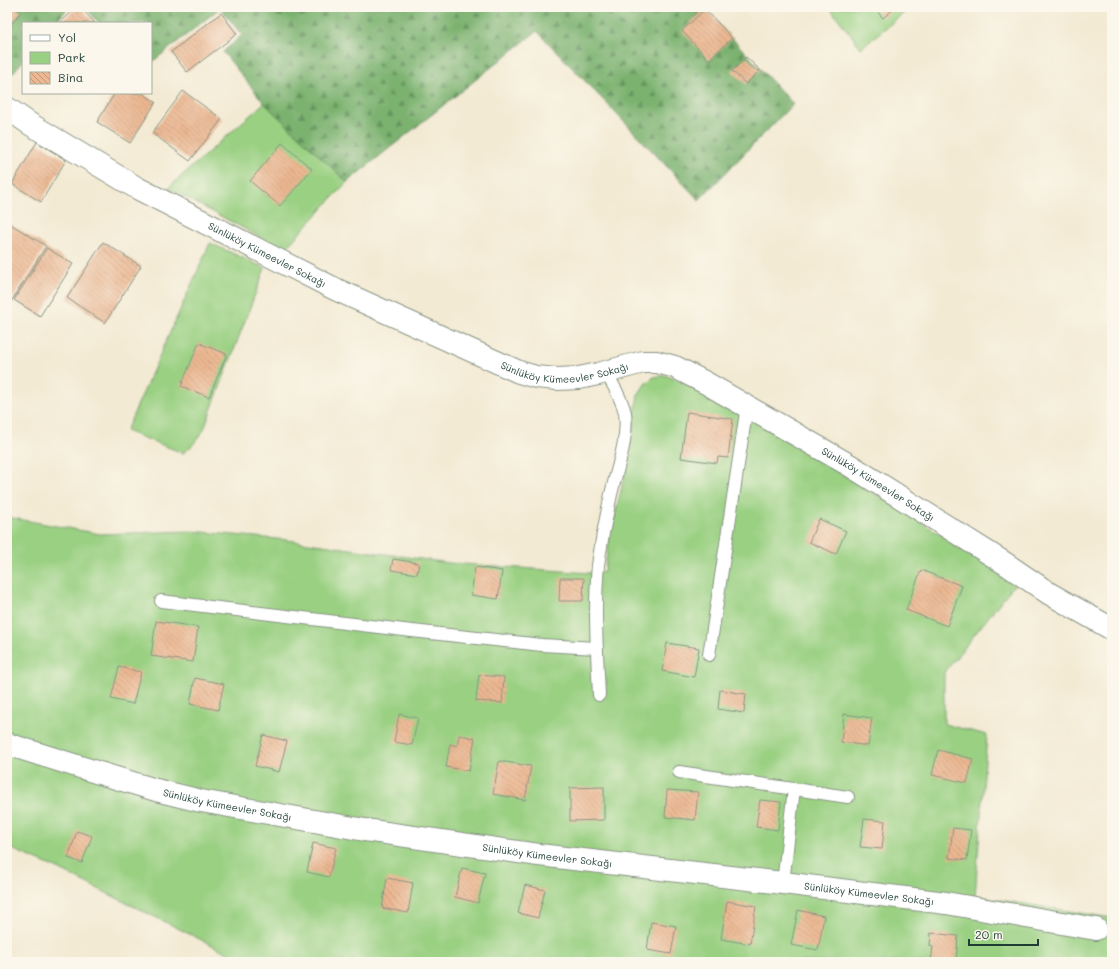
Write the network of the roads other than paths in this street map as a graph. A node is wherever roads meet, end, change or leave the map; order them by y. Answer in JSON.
{"nodes":[{"id":1,"x":7,"y":108,"type":"edge"},
{"id":2,"x":606,"y":372,"type":"junction"},
{"id":3,"x":747,"y":406,"type":"junction"},
{"id":4,"x":160,"y":601,"type":"dead end"},
{"id":5,"x":1112,"y":629,"type":"edge"},
{"id":6,"x":597,"y":648,"type":"junction"},
{"id":7,"x":710,"y":655,"type":"dead end"},
{"id":8,"x":599,"y":695,"type":"dead end"},
{"id":9,"x":7,"y":744,"type":"edge"},
{"id":10,"x":679,"y":772,"type":"dead end"},
{"id":11,"x":794,"y":789,"type":"junction"},
{"id":12,"x":848,"y":797,"type":"dead end"},
{"id":13,"x":783,"y":883,"type":"junction"},
{"id":14,"x":1096,"y":929,"type":"dead end"}],
"edges":[{"from":1,"to":2,"type":"street","name":"Sünlüköy Kümeevler Sokağı"},
{"from":2,"to":3,"type":"street","name":"Sünlüköy Kümeevler Sokağı"},
{"from":2,"to":6,"type":"lane"},
{"from":3,"to":5,"type":"street","name":"Sünlüköy Kümeevler Sokağı"},
{"from":3,"to":7,"type":"lane"},
{"from":4,"to":6,"type":"lane"},
{"from":6,"to":8,"type":"lane"},
{"from":9,"to":13,"type":"street","name":"Sünlüköy Kümeevler Sokağı"},
{"from":10,"to":11,"type":"lane"},
{"from":11,"to":12,"type":"lane"},
{"from":11,"to":13,"type":"lane"},
{"from":13,"to":14,"type":"street","name":"Sünlüköy Kümeevler Sokağı"}]}
